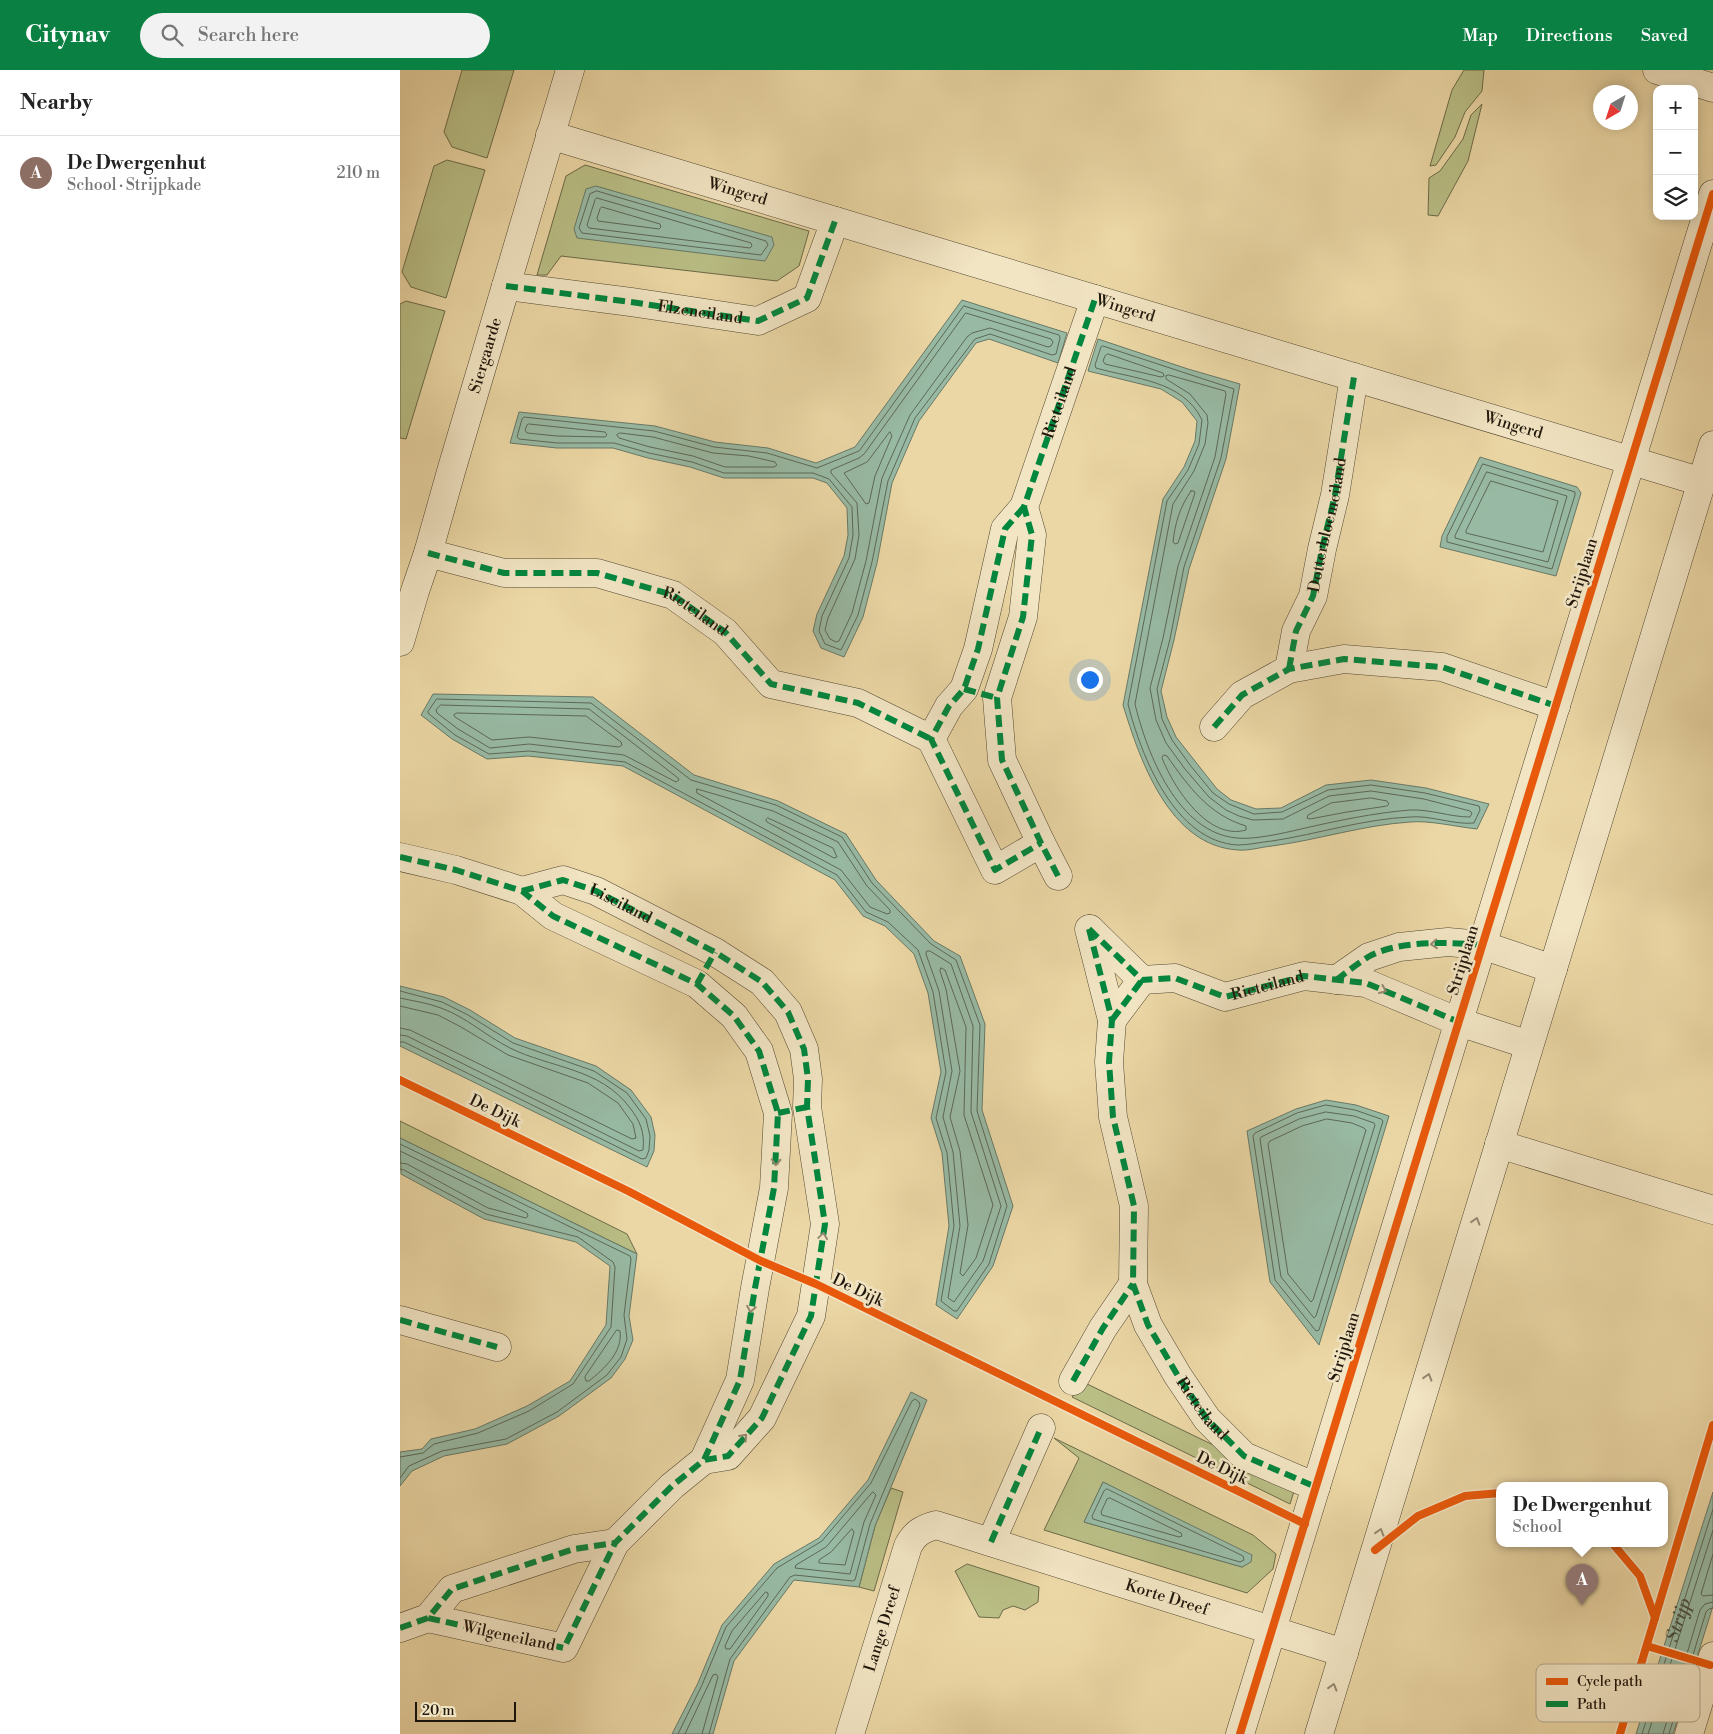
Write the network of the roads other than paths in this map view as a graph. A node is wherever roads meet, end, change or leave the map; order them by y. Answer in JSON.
{"nodes":[{"id":1,"x":570,"y":70,"type":"edge"},
{"id":2,"x":1657,"y":70,"type":"edge"},
{"id":3,"x":1713,"y":88,"type":"edge"},
{"id":4,"x":550,"y":135,"type":"junction"},
{"id":5,"x":1713,"y":194,"type":"edge"},
{"id":6,"x":835,"y":221,"type":"junction"},
{"id":7,"x":506,"y":286,"type":"junction"},
{"id":8,"x":1095,"y":299,"type":"junction"},
{"id":9,"x":1354,"y":377,"type":"junction"},
{"id":10,"x":1713,"y":445,"type":"edge"},
{"id":11,"x":1631,"y":460,"type":"junction"},
{"id":12,"x":1702,"y":482,"type":"junction"},
{"id":13,"x":1024,"y":507,"type":"junction"},
{"id":14,"x":428,"y":553,"type":"junction"},
{"id":15,"x":400,"y":642,"type":"edge"},
{"id":16,"x":1289,"y":669,"type":"junction"},
{"id":17,"x":964,"y":689,"type":"junction"},
{"id":18,"x":997,"y":698,"type":"junction"},
{"id":19,"x":1556,"y":706,"type":"junction"},
{"id":20,"x":1214,"y":727,"type":"dead end"},
{"id":21,"x":931,"y":739,"type":"junction"},
{"id":22,"x":1041,"y":843,"type":"junction"},
{"id":23,"x":400,"y":857,"type":"edge"},
{"id":24,"x":1058,"y":876,"type":"dead end"},
{"id":25,"x":522,"y":891,"type":"junction"},
{"id":26,"x":1482,"y":945,"type":"junction"},
{"id":27,"x":715,"y":952,"type":"junction"},
{"id":28,"x":1553,"y":969,"type":"junction"},
{"id":29,"x":1142,"y":980,"type":"junction"},
{"id":30,"x":1336,"y":980,"type":"junction"},
{"id":31,"x":697,"y":984,"type":"junction"},
{"id":32,"x":1112,"y":1020,"type":"junction"},
{"id":33,"x":1459,"y":1022,"type":"junction"},
{"id":34,"x":1530,"y":1045,"type":"junction"},
{"id":35,"x":806,"y":1107,"type":"junction"},
{"id":36,"x":778,"y":1113,"type":"junction"},
{"id":37,"x":1499,"y":1144,"type":"junction"},
{"id":38,"x":1713,"y":1210,"type":"edge"},
{"id":39,"x":816,"y":1284,"type":"joint"},
{"id":40,"x":1133,"y":1284,"type":"junction"},
{"id":41,"x":400,"y":1320,"type":"edge"},
{"id":42,"x":497,"y":1347,"type":"dead end"},
{"id":43,"x":1073,"y":1381,"type":"dead end"},
{"id":44,"x":1041,"y":1428,"type":"dead end"},
{"id":45,"x":704,"y":1460,"type":"junction"},
{"id":46,"x":1316,"y":1487,"type":"junction"},
{"id":47,"x":923,"y":1529,"type":"joint"},
{"id":48,"x":615,"y":1542,"type":"junction"},
{"id":49,"x":990,"y":1542,"type":"junction"},
{"id":50,"x":428,"y":1618,"type":"junction"},
{"id":51,"x":400,"y":1628,"type":"edge"},
{"id":52,"x":1272,"y":1630,"type":"junction"},
{"id":53,"x":1344,"y":1653,"type":"junction"},
{"id":54,"x":1712,"y":1662,"type":"edge"},
{"id":55,"x":1700,"y":1700,"type":"edge"},
{"id":56,"x":1693,"y":1722,"type":"edge"},
{"id":57,"x":850,"y":1734,"type":"edge"},
{"id":58,"x":1240,"y":1734,"type":"edge"},
{"id":59,"x":1319,"y":1734,"type":"edge"},
{"id":60,"x":1689,"y":1734,"type":"edge"}],
"edges":[{"from":1,"to":4,"type":"street","name":"Siergaarde"},
{"from":2,"to":3,"type":"street"},
{"from":4,"to":6,"type":"street","name":"Wingerd"},
{"from":4,"to":7,"type":"street","name":"Siergaarde"},
{"from":5,"to":11,"type":"street","name":"Strijplaan"},
{"from":6,"to":7,"type":"street","name":"Elzeneiland"},
{"from":6,"to":8,"type":"street","name":"Wingerd"},
{"from":7,"to":14,"type":"street","name":"Siergaarde"},
{"from":8,"to":9,"type":"street","name":"Wingerd"},
{"from":8,"to":13,"type":"street","name":"Rieteiland"},
{"from":9,"to":11,"type":"street","name":"Wingerd"},
{"from":9,"to":16,"type":"street","name":"Dotterbloemeiland"},
{"from":10,"to":12,"type":"street"},
{"from":11,"to":12,"type":"street","name":"Wingerd"},
{"from":11,"to":19,"type":"street","name":"Strijplaan"},
{"from":12,"to":28,"type":"street"},
{"from":13,"to":17,"type":"street","name":"Rieteiland"},
{"from":13,"to":18,"type":"street"},
{"from":14,"to":15,"type":"street","name":"Siergaarde"},
{"from":14,"to":21,"type":"street","name":"Rieteiland"},
{"from":16,"to":19,"type":"street"},
{"from":16,"to":20,"type":"street"},
{"from":17,"to":18,"type":"street"},
{"from":17,"to":21,"type":"street","name":"Rieteiland"},
{"from":18,"to":22,"type":"street"},
{"from":19,"to":26,"type":"street","name":"Strijplaan"},
{"from":21,"to":22,"type":"street"},
{"from":22,"to":24,"type":"street"},
{"from":23,"to":25,"type":"street"},
{"from":25,"to":27,"type":"street","name":"Liseiland"},
{"from":25,"to":31,"type":"street"},
{"from":26,"to":28,"type":"street","name":"Strijplaan"},
{"from":26,"to":30,"type":"street","one_way":true},
{"from":26,"to":33,"type":"street","name":"Strijplaan"},
{"from":27,"to":31,"type":"street"},
{"from":27,"to":35,"type":"street","name":"Liseiland"},
{"from":28,"to":34,"type":"street"},
{"from":29,"to":30,"type":"street","name":"Rieteiland"},
{"from":29,"to":32,"type":"street"},
{"from":29,"to":32,"type":"street","name":"Rieteiland"},
{"from":30,"to":33,"type":"street","name":"Rieteiland","one_way":true},
{"from":31,"to":36,"type":"street"},
{"from":32,"to":40,"type":"street","name":"Rieteiland"},
{"from":33,"to":34,"type":"street"},
{"from":33,"to":46,"type":"street","name":"Strijplaan"},
{"from":34,"to":37,"type":"street"},
{"from":35,"to":36,"type":"street"},
{"from":39,"to":35,"type":"street","name":"Liseiland","one_way":true},
{"from":36,"to":45,"type":"street","name":"Wilgeneiland","one_way":true},
{"from":37,"to":38,"type":"street"},
{"from":53,"to":37,"type":"street","one_way":true},
{"from":45,"to":39,"type":"street","name":"Wilgeneiland","one_way":true},
{"from":40,"to":43,"type":"street"},
{"from":40,"to":46,"type":"street","name":"Rieteiland"},
{"from":41,"to":42,"type":"street"},
{"from":44,"to":49,"type":"street"},
{"from":45,"to":48,"type":"street","name":"Wilgeneiland"},
{"from":46,"to":52,"type":"street","name":"Strijplaan"},
{"from":47,"to":49,"type":"street","name":"Korte Dreef"},
{"from":47,"to":57,"type":"street","name":"Lange Dreef"},
{"from":48,"to":50,"type":"street"},
{"from":48,"to":50,"type":"street","name":"Wilgeneiland"},
{"from":49,"to":52,"type":"street","name":"Korte Dreef"},
{"from":50,"to":51,"type":"street"},
{"from":52,"to":53,"type":"street","name":"Korte Dreef"},
{"from":52,"to":58,"type":"street","name":"Strijplaan"},
{"from":59,"to":53,"type":"street","one_way":true},
{"from":54,"to":55,"type":"street"},
{"from":56,"to":60,"type":"street"}]}
